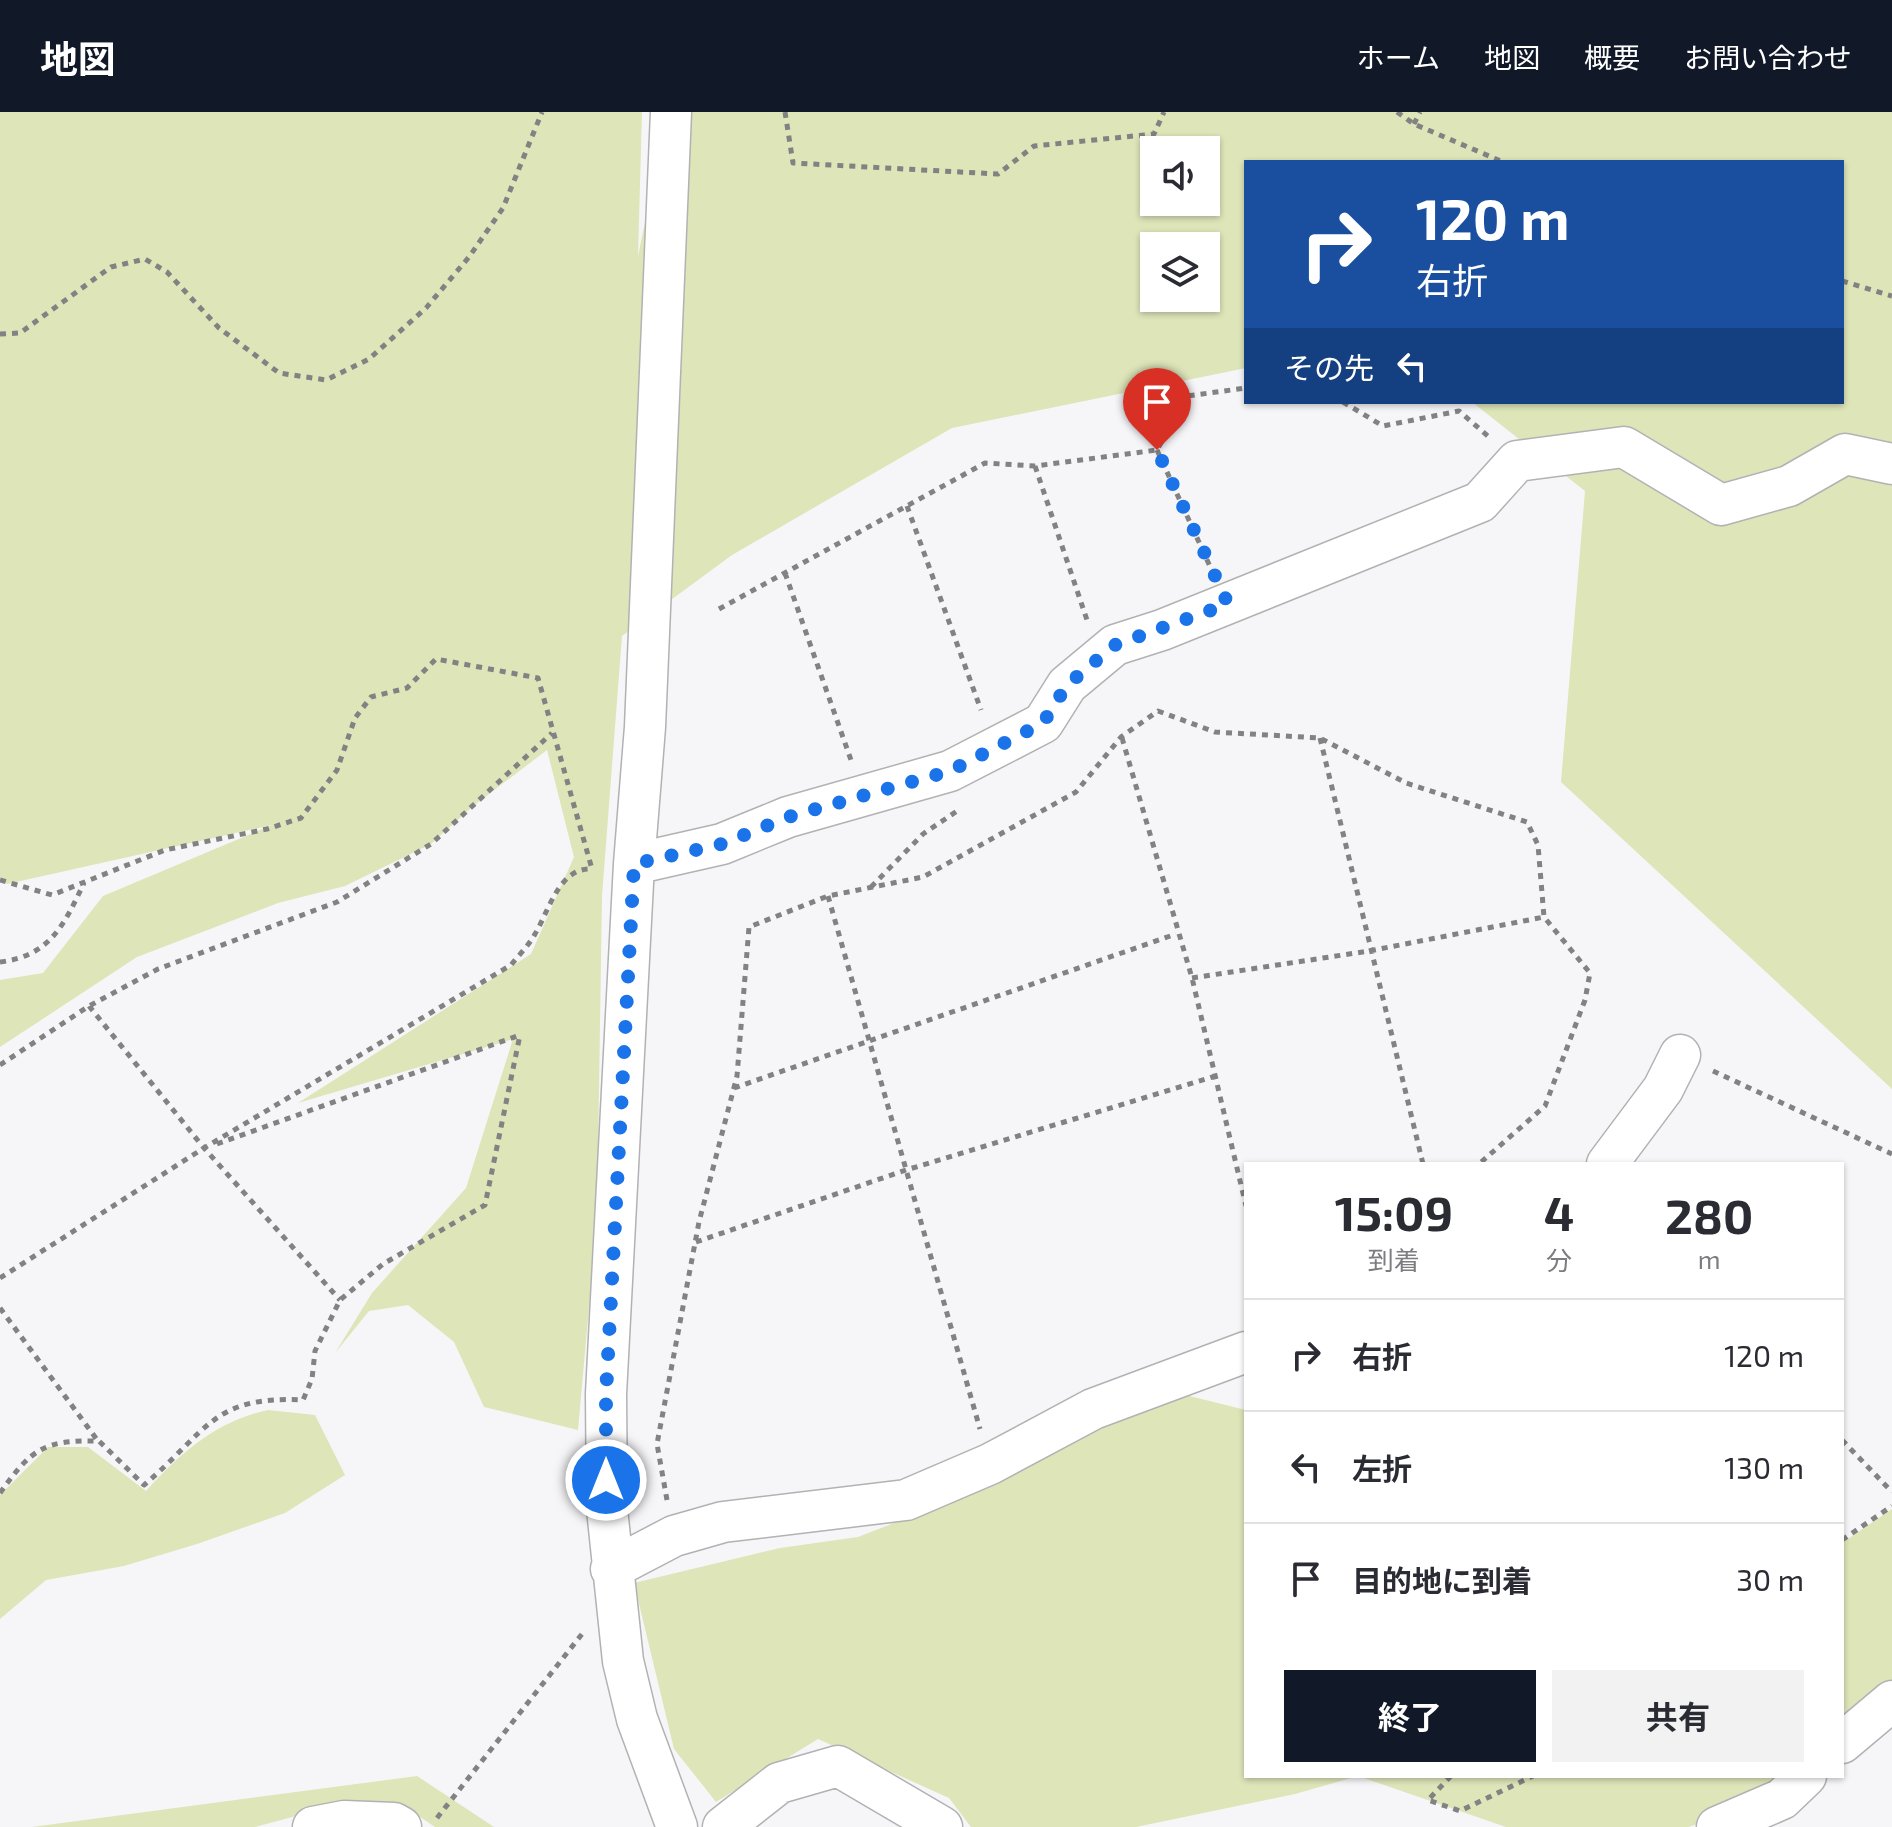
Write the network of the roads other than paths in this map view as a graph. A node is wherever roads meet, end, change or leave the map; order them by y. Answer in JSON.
{"nodes":[{"id":1,"x":671,"y":112,"type":"edge"},
{"id":2,"x":1892,"y":464,"type":"edge"},
{"id":3,"x":634,"y":864,"type":"junction"},
{"id":4,"x":1680,"y":1055,"type":"road end"},
{"id":5,"x":1608,"y":1162,"type":"edge"},
{"id":6,"x":1244,"y":1353,"type":"edge"},
{"id":7,"x":612,"y":1581,"type":"junction"},
{"id":8,"x":1892,"y":1701,"type":"edge"},
{"id":9,"x":1844,"y":1741,"type":"edge"},
{"id":10,"x":1804,"y":1778,"type":"edge"},
{"id":11,"x":313,"y":1827,"type":"edge"},
{"id":12,"x":401,"y":1827,"type":"edge"},
{"id":13,"x":677,"y":1827,"type":"edge"},
{"id":14,"x":723,"y":1827,"type":"edge"},
{"id":15,"x":942,"y":1827,"type":"edge"},
{"id":16,"x":1717,"y":1827,"type":"edge"}],
"edges":[{"from":1,"to":3,"type":"street"},
{"from":2,"to":3,"type":"street"},
{"from":3,"to":7,"type":"street"},
{"from":4,"to":5,"type":"street"},
{"from":6,"to":7,"type":"street"},
{"from":7,"to":13,"type":"street"},
{"from":8,"to":9,"type":"street"},
{"from":10,"to":16,"type":"street"},
{"from":11,"to":12,"type":"street"},
{"from":14,"to":15,"type":"street"}]}
